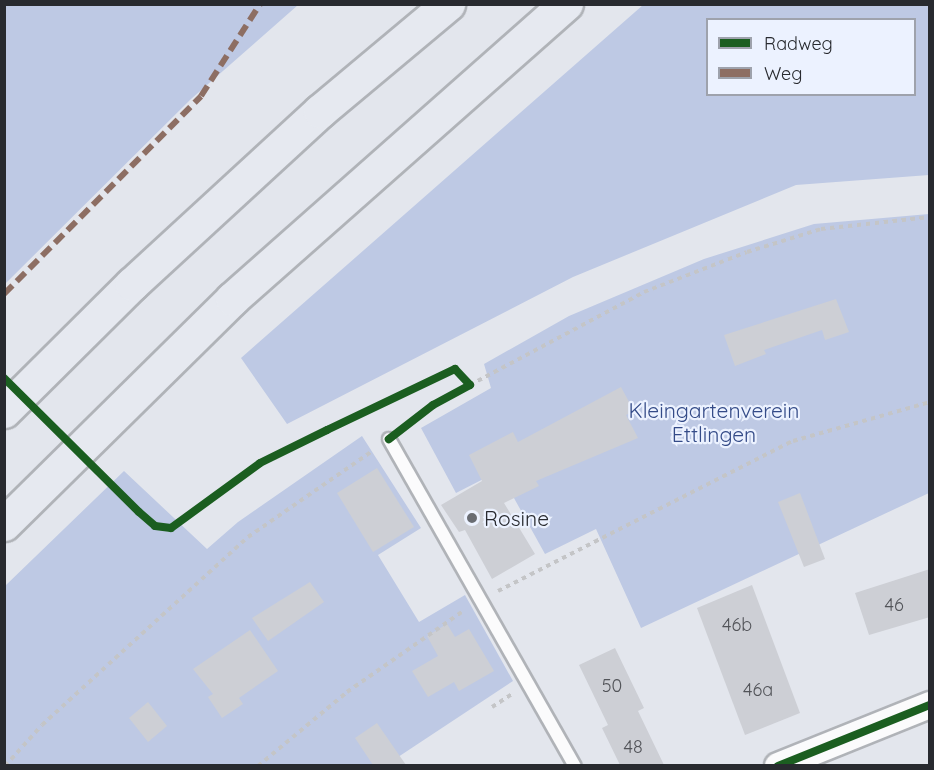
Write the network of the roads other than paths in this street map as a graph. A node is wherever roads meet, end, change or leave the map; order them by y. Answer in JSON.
{"nodes":[{"id":1,"x":448,"y":4,"type":"edge"},
{"id":2,"x":566,"y":4,"type":"edge"},
{"id":3,"x":4,"y":411,"type":"edge"},
{"id":4,"x":389,"y":439,"type":"road end"},
{"id":5,"x":4,"y":524,"type":"edge"},
{"id":6,"x":930,"y":705,"type":"edge"},
{"id":7,"x":575,"y":765,"type":"edge"},
{"id":8,"x":778,"y":765,"type":"edge"}],
"edges":[{"from":1,"to":3,"type":"highway"},
{"from":2,"to":5,"type":"highway"},
{"from":4,"to":7,"type":"lane"},
{"from":6,"to":8,"type":"street"}]}
